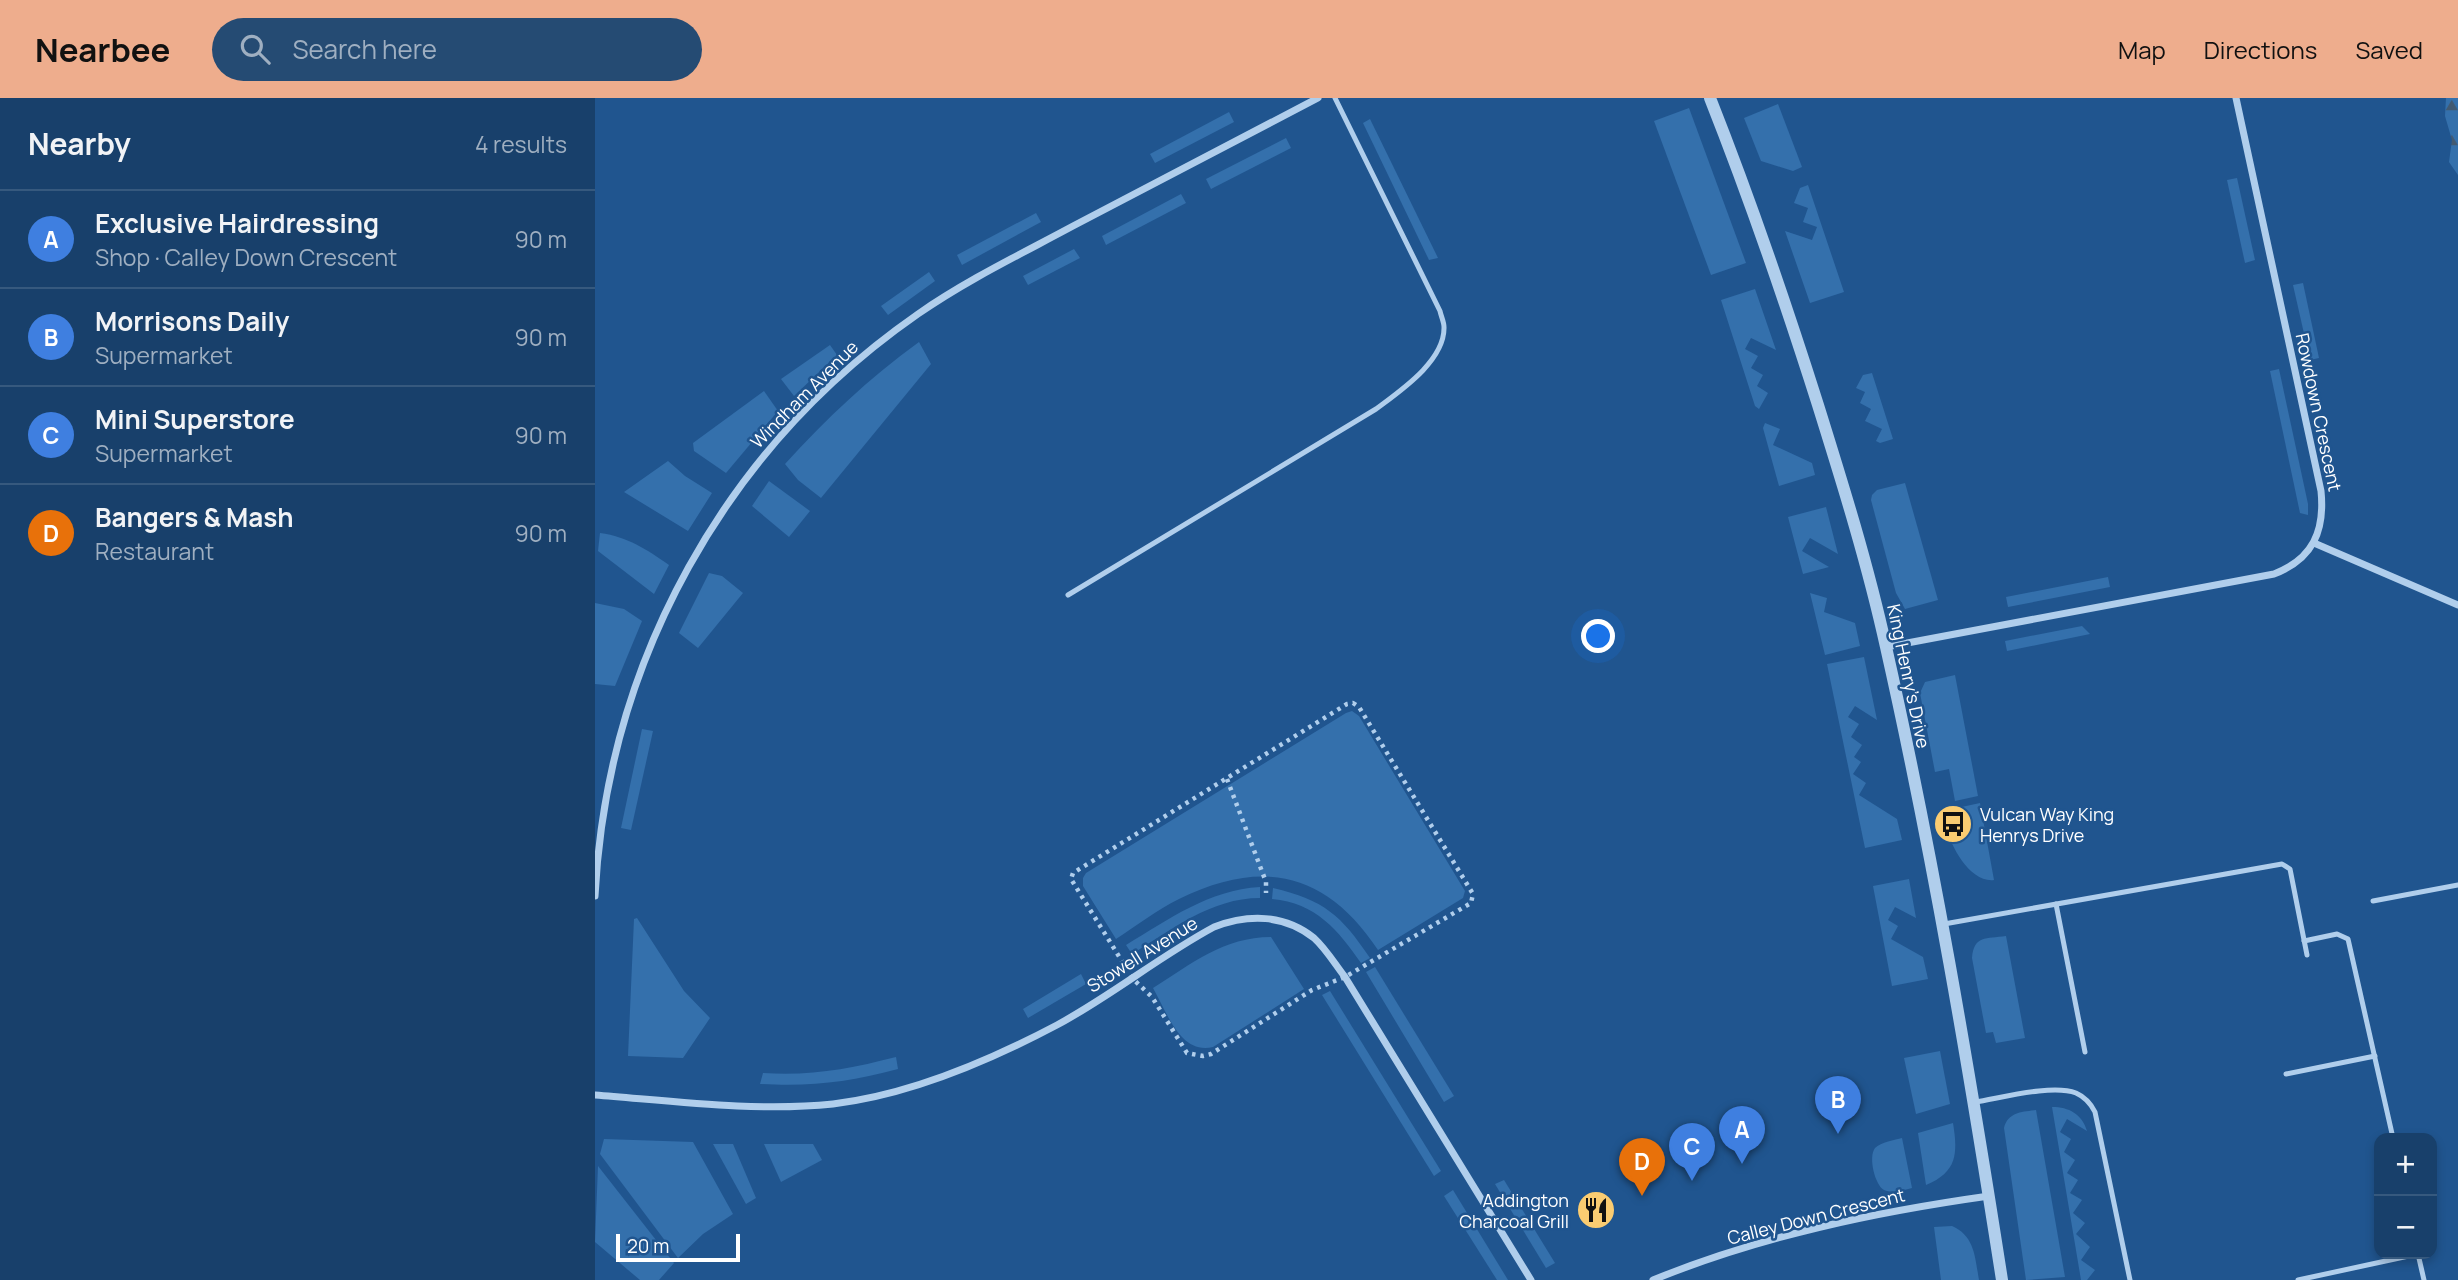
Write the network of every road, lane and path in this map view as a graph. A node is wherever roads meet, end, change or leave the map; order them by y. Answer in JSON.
{"nodes":[{"id":1,"x":1318,"y":98,"type":"edge"},
{"id":2,"x":1335,"y":98,"type":"edge"},
{"id":3,"x":1710,"y":98,"type":"edge"},
{"id":4,"x":2236,"y":98,"type":"edge"},
{"id":5,"x":2314,"y":543,"type":"junction"},
{"id":6,"x":1068,"y":595,"type":"dead end"},
{"id":7,"x":2458,"y":605,"type":"edge"},
{"id":8,"x":1886,"y":647,"type":"junction"},
{"id":9,"x":1227,"y":779,"type":"junction"},
{"id":10,"x":596,"y":870,"type":"edge"},
{"id":11,"x":2458,"y":885,"type":"edge"},
{"id":12,"x":595,"y":895,"type":"edge"},
{"id":13,"x":2373,"y":901,"type":"dead end"},
{"id":14,"x":2056,"y":904,"type":"junction"},
{"id":15,"x":1265,"y":918,"type":"junction"},
{"id":16,"x":1941,"y":925,"type":"junction"},
{"id":17,"x":2304,"y":941,"type":"junction"},
{"id":18,"x":2307,"y":955,"type":"dead end"},
{"id":19,"x":1345,"y":977,"type":"junction"},
{"id":20,"x":1133,"y":979,"type":"junction"},
{"id":21,"x":2085,"y":1052,"type":"dead end"},
{"id":22,"x":2375,"y":1056,"type":"junction"},
{"id":23,"x":2286,"y":1074,"type":"dead end"},
{"id":24,"x":595,"y":1095,"type":"edge"},
{"id":25,"x":1973,"y":1103,"type":"junction"},
{"id":26,"x":2392,"y":1133,"type":"edge"},
{"id":27,"x":1989,"y":1196,"type":"junction"},
{"id":28,"x":2395,"y":1259,"type":"edge"},
{"id":29,"x":2419,"y":1259,"type":"edge"},
{"id":30,"x":1531,"y":1280,"type":"edge"},
{"id":31,"x":1653,"y":1280,"type":"edge"},
{"id":32,"x":2002,"y":1280,"type":"edge"},
{"id":33,"x":2130,"y":1280,"type":"edge"},
{"id":34,"x":2298,"y":1280,"type":"edge"},
{"id":35,"x":2424,"y":1280,"type":"edge"}],
"edges":[{"from":1,"to":10,"type":"street","name":"Windham Avenue"},
{"from":2,"to":6,"type":"lane"},
{"from":3,"to":8,"type":"street","name":"King Henry's Drive"},
{"from":4,"to":5,"type":"street","name":"Rowdown Crescent"},
{"from":5,"to":7,"type":"street"},
{"from":5,"to":8,"type":"street"},
{"from":8,"to":16,"type":"street","name":"King Henry's Drive"},
{"from":9,"to":15,"type":"path"},
{"from":9,"to":19,"type":"path"},
{"from":9,"to":20,"type":"path"},
{"from":10,"to":12,"type":"street","name":"Windham Avenue"},
{"from":11,"to":13,"type":"lane"},
{"from":14,"to":16,"type":"lane"},
{"from":14,"to":17,"type":"lane"},
{"from":14,"to":21,"type":"lane"},
{"from":15,"to":19,"type":"street","name":"Stowell Avenue"},
{"from":15,"to":20,"type":"street","name":"Stowell Avenue"},
{"from":16,"to":25,"type":"street","name":"King Henry's Drive"},
{"from":17,"to":18,"type":"lane"},
{"from":17,"to":22,"type":"lane"},
{"from":19,"to":20,"type":"path"},
{"from":19,"to":30,"type":"street","name":"Stowell Avenue"},
{"from":20,"to":24,"type":"street","name":"Stowell Avenue"},
{"from":22,"to":23,"type":"lane"},
{"from":22,"to":26,"type":"lane"},
{"from":25,"to":27,"type":"street","name":"King Henry's Drive"},
{"from":25,"to":33,"type":"lane"},
{"from":27,"to":31,"type":"street","name":"Calley Down Crescent"},
{"from":27,"to":32,"type":"street","name":"King Henry's Drive"},
{"from":28,"to":34,"type":"lane"},
{"from":29,"to":35,"type":"lane"}]}
